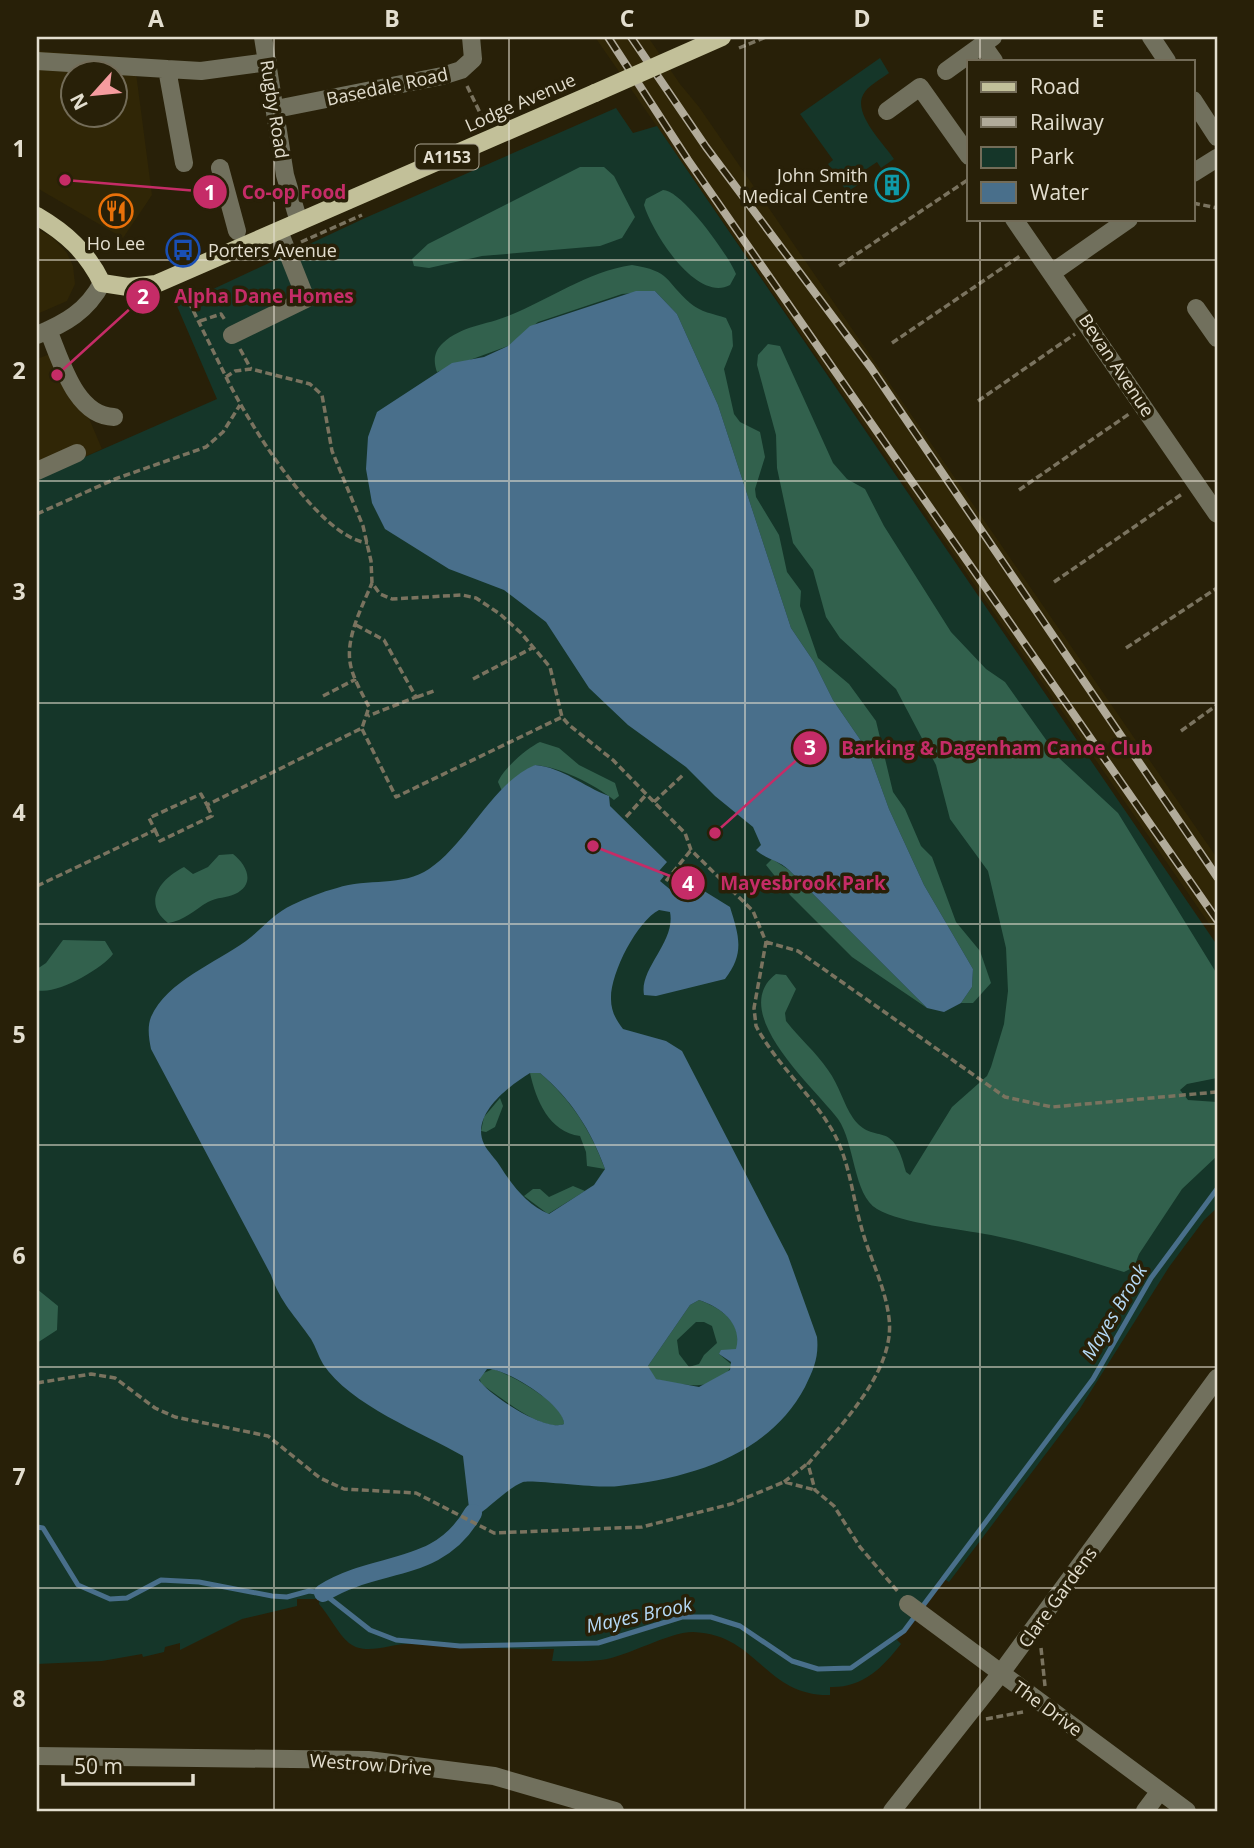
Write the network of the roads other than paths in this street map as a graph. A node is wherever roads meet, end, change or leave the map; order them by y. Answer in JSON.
{"nodes":[{"id":1,"x":263,"y":37,"type":"edge"},
{"id":2,"x":471,"y":37,"type":"edge"},
{"id":3,"x":722,"y":37,"type":"edge"},
{"id":4,"x":1151,"y":37,"type":"edge"},
{"id":5,"x":987,"y":41,"type":"edge"},
{"id":6,"x":994,"y":60,"type":"edge"},
{"id":7,"x":1162,"y":60,"type":"edge"},
{"id":8,"x":37,"y":61,"type":"edge"},
{"id":9,"x":268,"y":62,"type":"junction"},
{"id":10,"x":167,"y":69,"type":"junction"},
{"id":11,"x":946,"y":71,"type":"dead end"},
{"id":12,"x":1194,"y":102,"type":"edge"},
{"id":13,"x":276,"y":109,"type":"junction"},
{"id":14,"x":887,"y":111,"type":"dead end"},
{"id":15,"x":1217,"y":137,"type":"edge"},
{"id":16,"x":967,"y":153,"type":"edge"},
{"id":17,"x":1217,"y":158,"type":"edge"},
{"id":18,"x":184,"y":163,"type":"dead end"},
{"id":19,"x":220,"y":168,"type":"dead end"},
{"id":20,"x":1194,"y":172,"type":"edge"},
{"id":21,"x":37,"y":216,"type":"edge"},
{"id":22,"x":1015,"y":220,"type":"edge"},
{"id":23,"x":1125,"y":220,"type":"edge"},
{"id":24,"x":299,"y":222,"type":"junction"},
{"id":25,"x":1106,"y":225,"type":"edge"},
{"id":26,"x":237,"y":231,"type":"dead end"},
{"id":27,"x":279,"y":231,"type":"junction"},
{"id":28,"x":1053,"y":272,"type":"junction"},
{"id":29,"x":102,"y":284,"type":"junction"},
{"id":30,"x":1196,"y":308,"type":"dead end"},
{"id":31,"x":42,"y":332,"type":"edge"},
{"id":32,"x":232,"y":334,"type":"road end"},
{"id":33,"x":1217,"y":338,"type":"edge"},
{"id":34,"x":114,"y":417,"type":"dead end"},
{"id":35,"x":78,"y":453,"type":"dead end"},
{"id":36,"x":37,"y":471,"type":"edge"},
{"id":37,"x":1217,"y":514,"type":"edge"},
{"id":38,"x":1217,"y":1378,"type":"edge"},
{"id":39,"x":908,"y":1604,"type":"road end"},
{"id":40,"x":1001,"y":1673,"type":"junction"},
{"id":41,"x":37,"y":1756,"type":"edge"},
{"id":42,"x":1160,"y":1791,"type":"junction"},
{"id":43,"x":615,"y":1811,"type":"edge"},
{"id":44,"x":892,"y":1811,"type":"edge"},
{"id":45,"x":1145,"y":1811,"type":"edge"},
{"id":46,"x":1188,"y":1811,"type":"edge"}],
"edges":[{"from":1,"to":9,"type":"street","name":"Rugby Road"},
{"from":2,"to":13,"type":"street","name":"Basedale Road"},
{"from":3,"to":24,"type":"main road","name":"Lodge Avenue","number":"A1153","bridge":true},
{"from":4,"to":7,"type":"street"},
{"from":5,"to":6,"type":"street"},
{"from":5,"to":11,"type":"street"},
{"from":8,"to":10,"type":"street"},
{"from":9,"to":10,"type":"street"},
{"from":9,"to":13,"type":"street","name":"Rugby Road"},
{"from":10,"to":18,"type":"street"},
{"from":12,"to":15,"type":"street"},
{"from":13,"to":24,"type":"street","name":"Rugby Road"},
{"from":14,"to":16,"type":"street"},
{"from":17,"to":20,"type":"street"},
{"from":19,"to":26,"type":"street"},
{"from":21,"to":29,"type":"main road"},
{"from":22,"to":28,"type":"street","name":"Bevan Avenue"},
{"from":23,"to":25,"type":"street"},
{"from":24,"to":27,"type":"main road","name":"Lodge Avenue","number":"A1153"},
{"from":25,"to":28,"type":"street"},
{"from":27,"to":29,"type":"main road","name":"Lodge Avenue","number":"A1153"},
{"from":27,"to":32,"type":"street"},
{"from":28,"to":37,"type":"street","name":"Bevan Avenue"},
{"from":29,"to":31,"type":"street"},
{"from":30,"to":33,"type":"street"},
{"from":31,"to":34,"type":"street"},
{"from":35,"to":36,"type":"street"},
{"from":38,"to":40,"type":"street","name":"Clare Gardens"},
{"from":39,"to":40,"type":"street","name":"The Drive"},
{"from":40,"to":42,"type":"street","name":"The Drive"},
{"from":40,"to":44,"type":"street","name":"Clare Gardens"},
{"from":41,"to":43,"type":"street","name":"Westrow Drive"},
{"from":42,"to":45,"type":"street"},
{"from":42,"to":46,"type":"street","name":"The Drive"}]}
